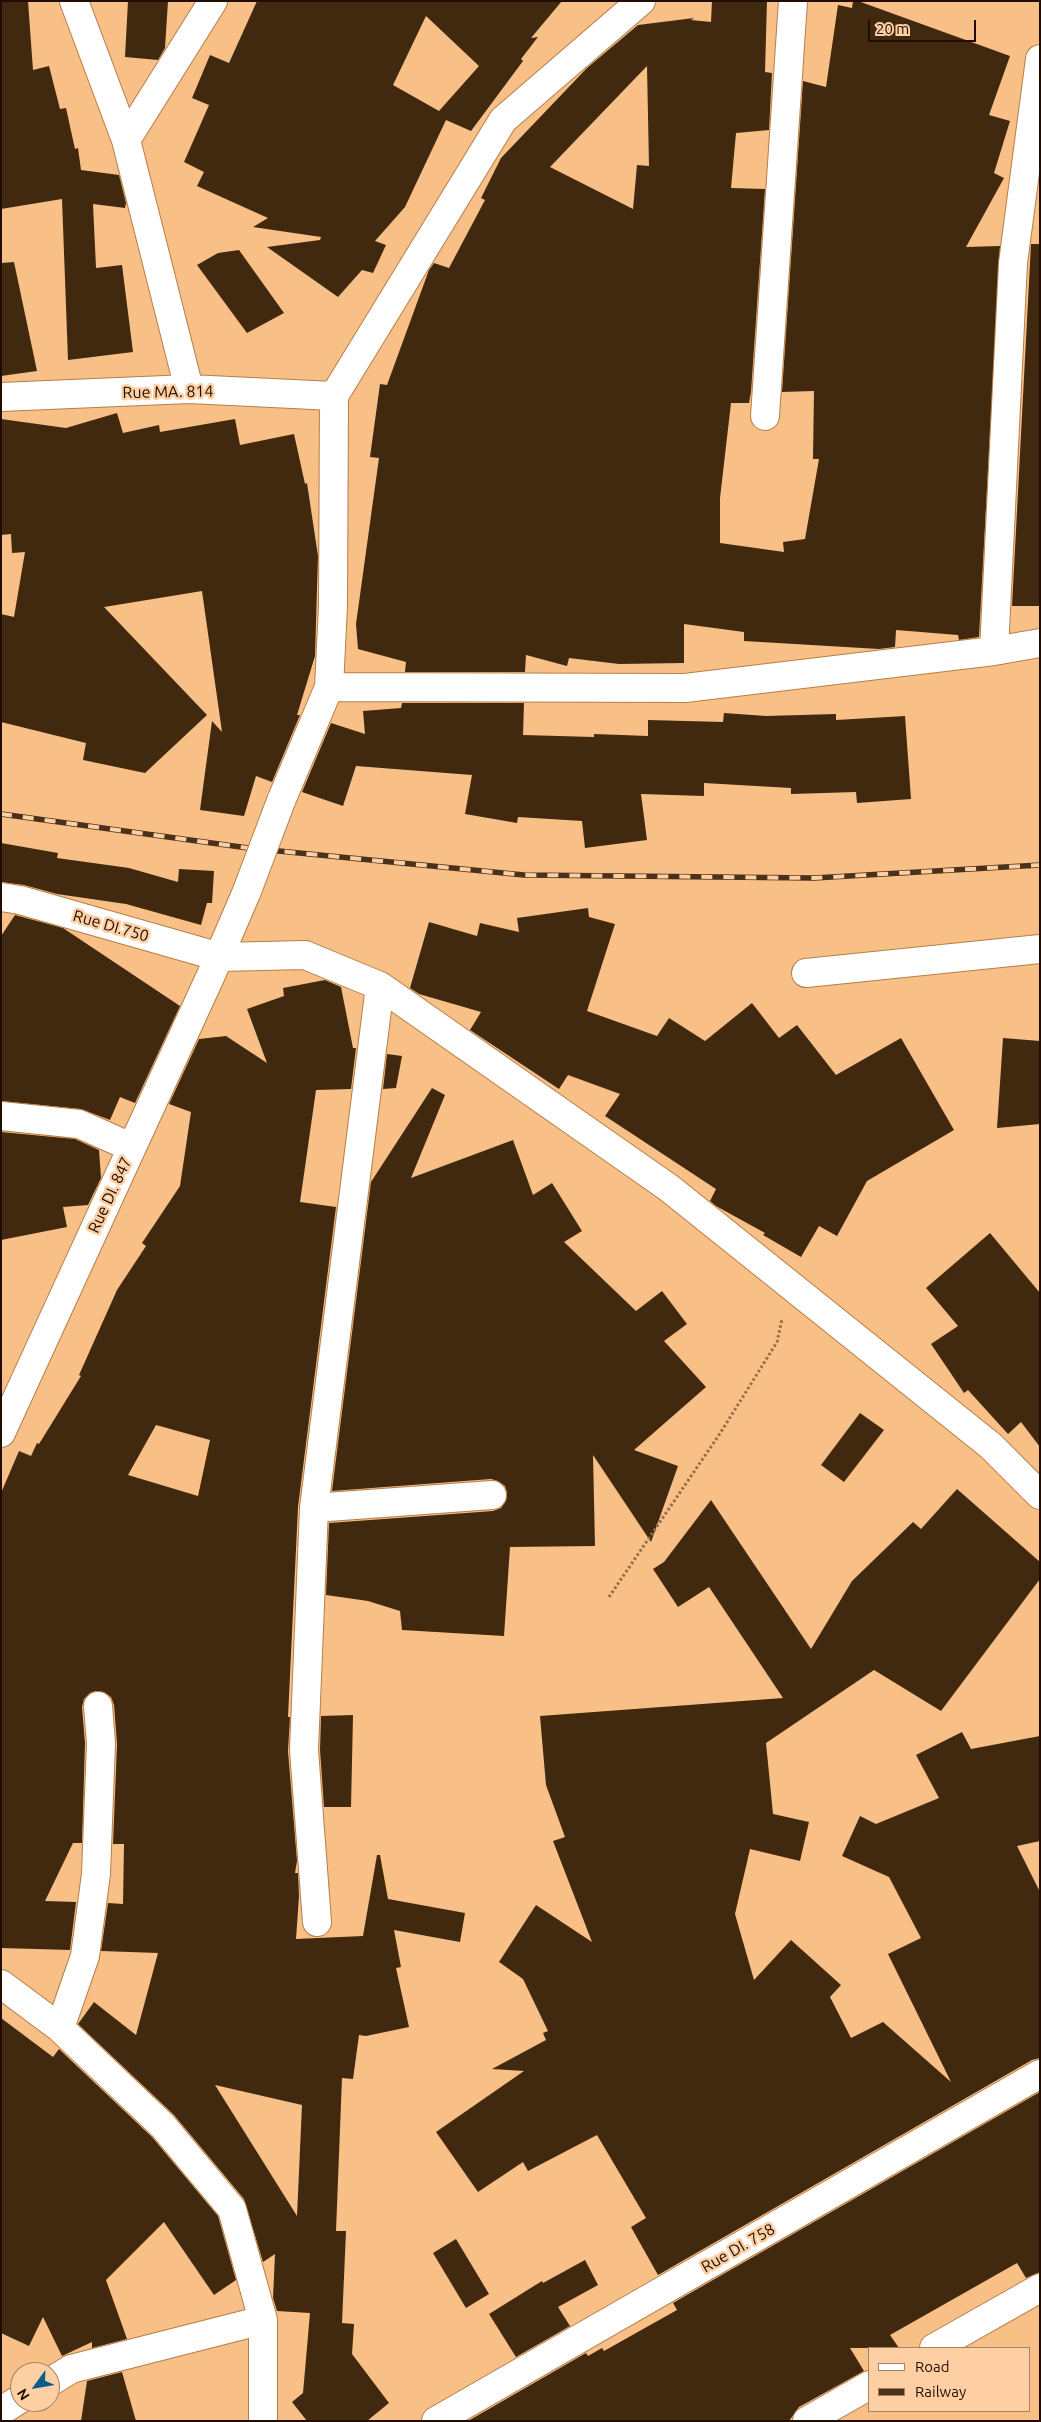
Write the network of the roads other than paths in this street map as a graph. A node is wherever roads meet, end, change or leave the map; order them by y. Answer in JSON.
{"nodes":[{"id":1,"x":74,"y":1,"type":"edge"},
{"id":2,"x":214,"y":1,"type":"edge"},
{"id":3,"x":641,"y":1,"type":"edge"},
{"id":4,"x":793,"y":1,"type":"edge"},
{"id":5,"x":1040,"y":59,"type":"edge"},
{"id":6,"x":126,"y":140,"type":"junction"},
{"id":7,"x":189,"y":389,"type":"junction"},
{"id":8,"x":334,"y":396,"type":"junction"},
{"id":9,"x":1,"y":397,"type":"edge"},
{"id":10,"x":765,"y":416,"type":"dead end"},
{"id":11,"x":1040,"y":643,"type":"edge"},
{"id":12,"x":994,"y":651,"type":"junction"},
{"id":13,"x":329,"y":687,"type":"junction"},
{"id":14,"x":1,"y":897,"type":"edge"},
{"id":15,"x":1040,"y":949,"type":"edge"},
{"id":16,"x":220,"y":957,"type":"junction"},
{"id":17,"x":806,"y":973,"type":"dead end"},
{"id":18,"x":380,"y":986,"type":"junction"},
{"id":19,"x":1,"y":1116,"type":"edge"},
{"id":20,"x":131,"y":1147,"type":"junction"},
{"id":21,"x":1,"y":1433,"type":"edge"},
{"id":22,"x":492,"y":1495,"type":"dead end"},
{"id":23,"x":1040,"y":1495,"type":"edge"},
{"id":24,"x":314,"y":1508,"type":"junction"},
{"id":25,"x":98,"y":1706,"type":"dead end"},
{"id":26,"x":317,"y":1922,"type":"dead end"},
{"id":27,"x":1,"y":1984,"type":"edge"},
{"id":28,"x":60,"y":2028,"type":"junction"},
{"id":29,"x":1040,"y":2074,"type":"edge"},
{"id":30,"x":1040,"y":2288,"type":"edge"},
{"id":31,"x":263,"y":2320,"type":"junction"},
{"id":32,"x":936,"y":2347,"type":"edge"},
{"id":33,"x":60,"y":2376,"type":"edge"},
{"id":34,"x":868,"y":2386,"type":"edge"},
{"id":35,"x":263,"y":2421,"type":"edge"},
{"id":36,"x":436,"y":2421,"type":"edge"},
{"id":37,"x":807,"y":2421,"type":"edge"}],
"edges":[{"from":1,"to":6,"type":"street"},
{"from":2,"to":6,"type":"street"},
{"from":3,"to":8,"type":"street"},
{"from":4,"to":10,"type":"street"},
{"from":5,"to":12,"type":"street"},
{"from":6,"to":7,"type":"street"},
{"from":7,"to":8,"type":"street","name":"Rue MA. 814"},
{"from":7,"to":9,"type":"street","name":"Rue MA. 814"},
{"from":8,"to":13,"type":"street"},
{"from":11,"to":12,"type":"street"},
{"from":12,"to":13,"type":"street"},
{"from":13,"to":16,"type":"street","name":"Rue DI. 847","bridge":true},
{"from":14,"to":16,"type":"street","name":"Rue DI.750"},
{"from":15,"to":17,"type":"street"},
{"from":16,"to":18,"type":"street","name":"Rue DI.750"},
{"from":16,"to":20,"type":"street","name":"Rue DI. 847"},
{"from":18,"to":23,"type":"street","name":"Rue DI.750"},
{"from":18,"to":24,"type":"street"},
{"from":19,"to":20,"type":"street"},
{"from":20,"to":21,"type":"street","name":"Rue DI. 847"},
{"from":22,"to":24,"type":"street"},
{"from":24,"to":26,"type":"street"},
{"from":25,"to":28,"type":"street"},
{"from":27,"to":28,"type":"street"},
{"from":28,"to":31,"type":"street"},
{"from":29,"to":36,"type":"street","name":"Rue DI. 758"},
{"from":30,"to":32,"type":"street"},
{"from":31,"to":33,"type":"street"},
{"from":31,"to":35,"type":"street"},
{"from":34,"to":37,"type":"street"}]}
